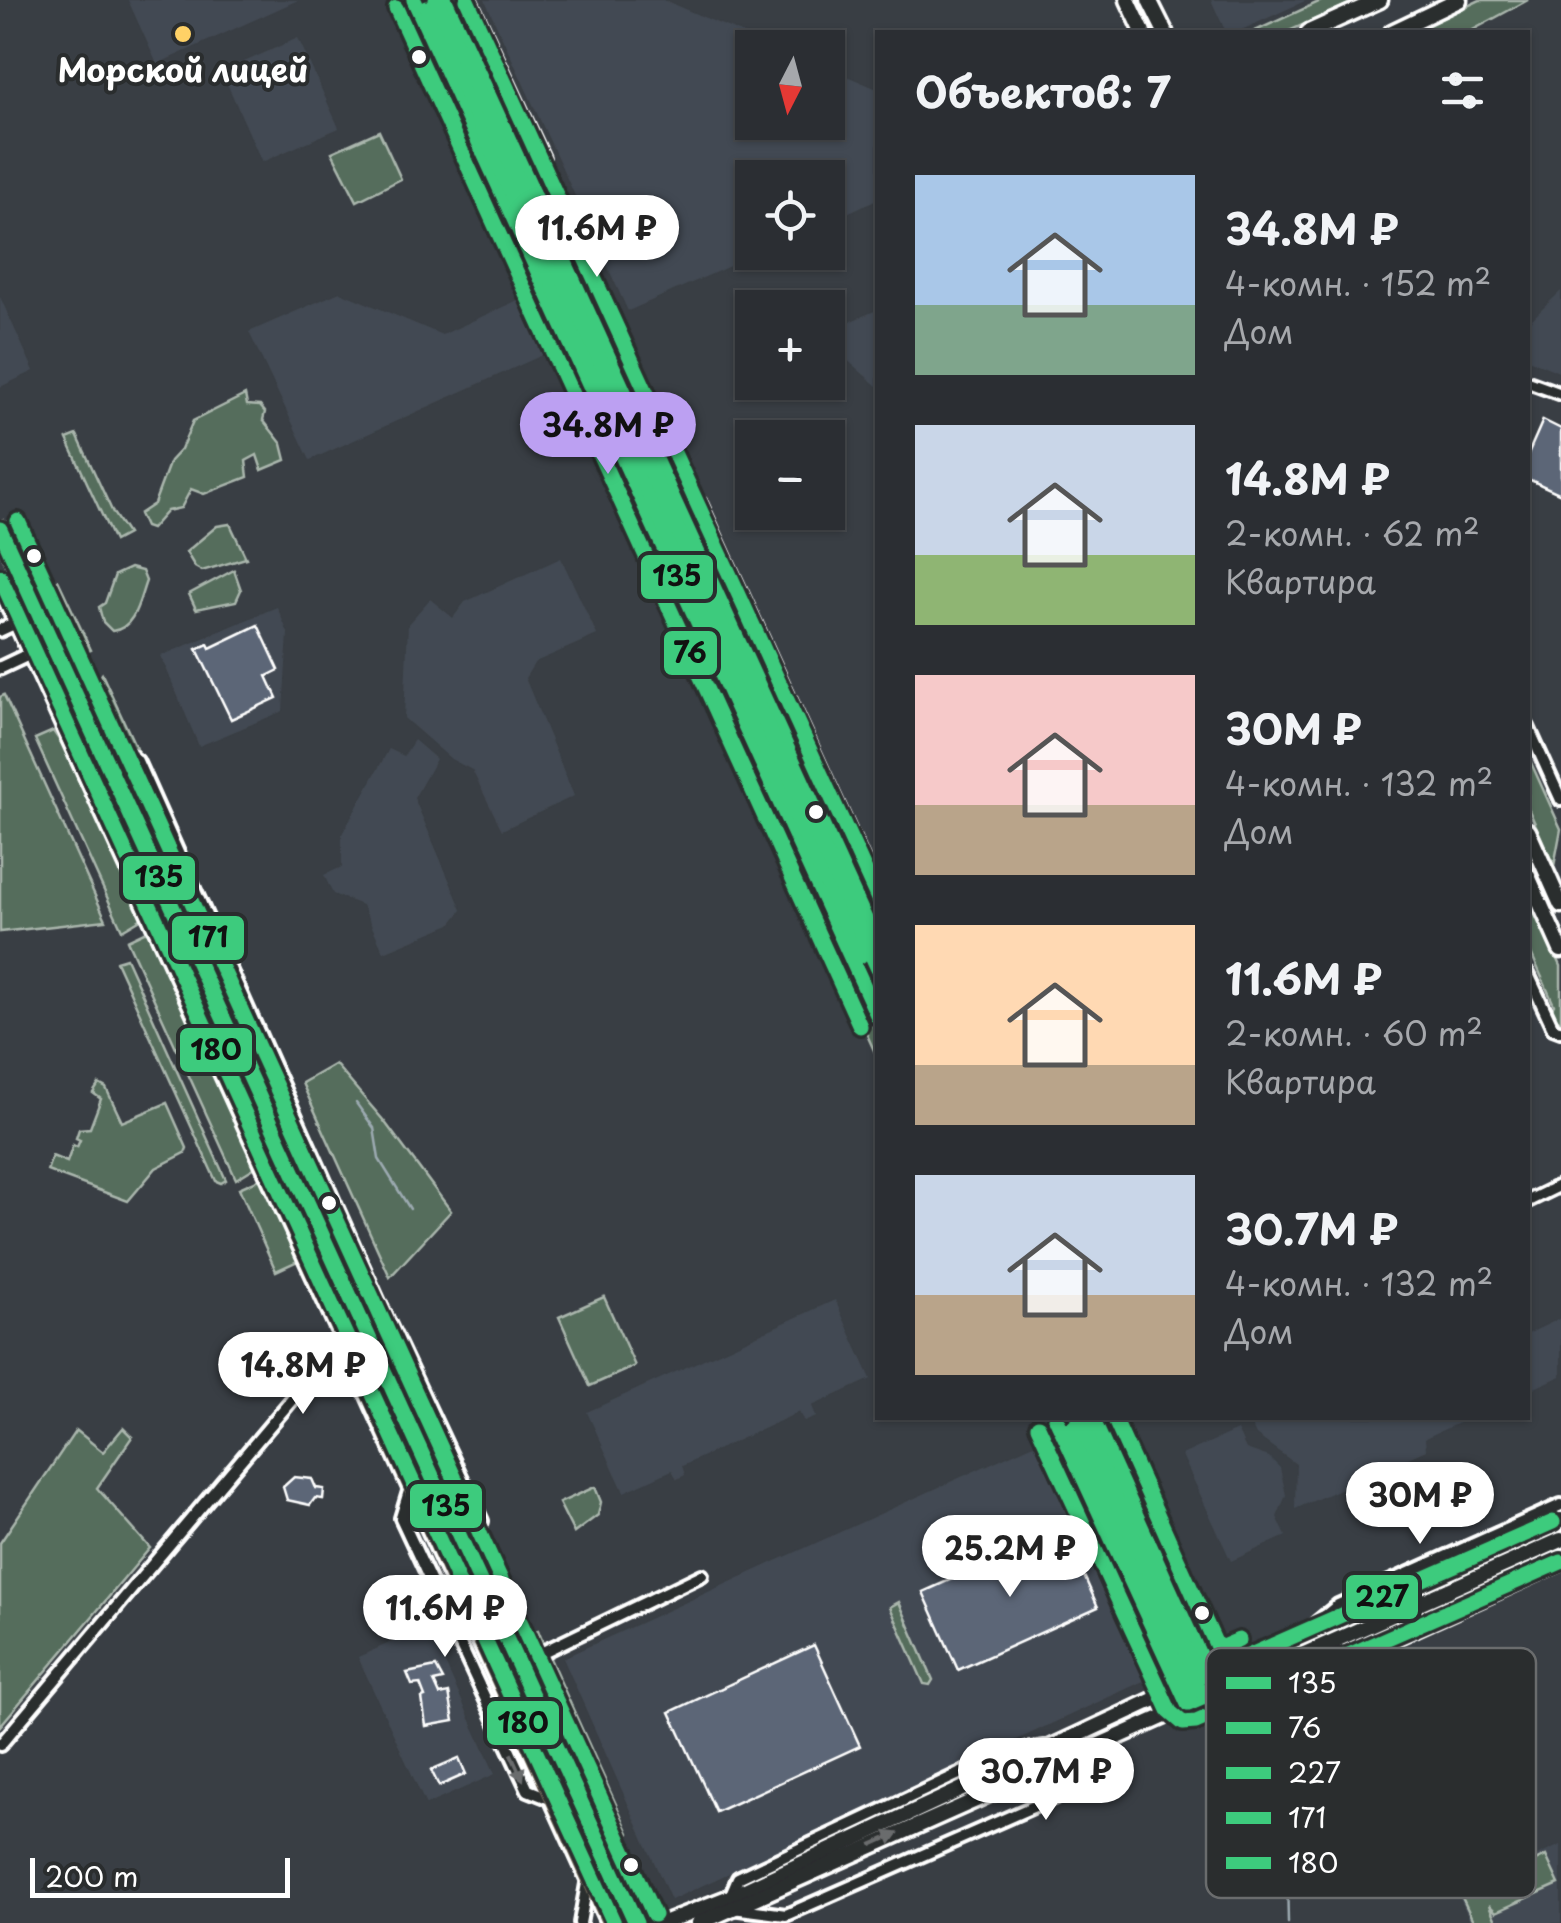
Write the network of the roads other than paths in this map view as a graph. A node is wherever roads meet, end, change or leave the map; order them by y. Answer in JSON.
{"nodes":[{"id":1,"x":414,"y":0,"type":"edge"},
{"id":2,"x":445,"y":0,"type":"edge"},
{"id":3,"x":470,"y":0,"type":"edge"},
{"id":4,"x":1128,"y":0,"type":"edge"},
{"id":5,"x":1150,"y":0,"type":"edge"},
{"id":6,"x":1380,"y":0,"type":"edge"},
{"id":7,"x":1459,"y":0,"type":"edge"},
{"id":8,"x":1142,"y":30,"type":"edge"},
{"id":9,"x":1164,"y":30,"type":"edge"},
{"id":10,"x":1313,"y":30,"type":"edge"},
{"id":11,"x":1396,"y":30,"type":"edge"},
{"id":12,"x":541,"y":205,"type":"junction"},
{"id":13,"x":600,"y":336,"type":"junction"},
{"id":14,"x":572,"y":348,"type":"junction"},
{"id":15,"x":1530,"y":383,"type":"edge"},
{"id":16,"x":1561,"y":394,"type":"edge"},
{"id":17,"x":666,"y":478,"type":"junction"},
{"id":18,"x":0,"y":529,"type":"edge"},
{"id":19,"x":0,"y":585,"type":"edge"},
{"id":20,"x":39,"y":612,"type":"junction"},
{"id":21,"x":17,"y":622,"type":"junction"},
{"id":22,"x":0,"y":630,"type":"edge"},
{"id":23,"x":54,"y":643,"type":"junction"},
{"id":24,"x":31,"y":654,"type":"junction"},
{"id":25,"x":0,"y":668,"type":"edge"},
{"id":26,"x":92,"y":725,"type":"junction"},
{"id":27,"x":1530,"y":731,"type":"edge"},
{"id":28,"x":106,"y":762,"type":"junction"},
{"id":29,"x":85,"y":771,"type":"junction"},
{"id":30,"x":1561,"y":800,"type":"edge"},
{"id":31,"x":1530,"y":835,"type":"edge"},
{"id":32,"x":1530,"y":880,"type":"edge"},
{"id":33,"x":875,"y":886,"type":"edge"},
{"id":34,"x":1561,"y":905,"type":"edge"},
{"id":35,"x":875,"y":941,"type":"edge"},
{"id":36,"x":1561,"y":950,"type":"edge"},
{"id":37,"x":1530,"y":978,"type":"edge"},
{"id":38,"x":875,"y":1011,"type":"edge"},
{"id":39,"x":1561,"y":1030,"type":"edge"},
{"id":40,"x":275,"y":1134,"type":"junction"},
{"id":41,"x":255,"y":1144,"type":"junction"},
{"id":42,"x":1561,"y":1185,"type":"edge"},
{"id":43,"x":1530,"y":1199,"type":"edge"},
{"id":44,"x":367,"y":1336,"type":"junction"},
{"id":45,"x":348,"y":1346,"type":"junction"},
{"id":46,"x":1057,"y":1420,"type":"edge"},
{"id":47,"x":1093,"y":1420,"type":"edge"},
{"id":48,"x":1561,"y":1505,"type":"edge"},
{"id":49,"x":1561,"y":1520,"type":"edge"},
{"id":50,"x":1561,"y":1540,"type":"edge"},
{"id":51,"x":469,"y":1562,"type":"junction"},
{"id":52,"x":1561,"y":1564,"type":"edge"},
{"id":53,"x":702,"y":1575,"type":"dead end"},
{"id":54,"x":1308,"y":1632,"type":"junction"},
{"id":55,"x":1271,"y":1648,"type":"edge"},
{"id":56,"x":1315,"y":1648,"type":"edge"},
{"id":57,"x":1375,"y":1648,"type":"edge"},
{"id":58,"x":516,"y":1665,"type":"junction"},
{"id":59,"x":1206,"y":1671,"type":"edge"},
{"id":60,"x":1206,"y":1676,"type":"edge"},
{"id":61,"x":1181,"y":1687,"type":"junction"},
{"id":62,"x":1206,"y":1696,"type":"edge"},
{"id":63,"x":1188,"y":1704,"type":"junction"},
{"id":64,"x":1108,"y":1740,"type":"junction"},
{"id":65,"x":0,"y":1745,"type":"edge"},
{"id":66,"x":588,"y":1877,"type":"junction"},
{"id":67,"x":731,"y":1902,"type":"junction"},
{"id":68,"x":580,"y":1923,"type":"edge"},
{"id":69,"x":609,"y":1923,"type":"edge"},
{"id":70,"x":636,"y":1923,"type":"edge"},
{"id":71,"x":663,"y":1923,"type":"edge"},
{"id":72,"x":699,"y":1923,"type":"edge"}],
"edges":[{"from":1,"to":14,"type":"street"},
{"from":2,"to":12,"type":"street"},
{"from":3,"to":12,"type":"street"},
{"from":4,"to":8,"type":"main road"},
{"from":5,"to":9,"type":"main road"},
{"from":6,"to":10,"type":"main road"},
{"from":7,"to":11,"type":"main road"},
{"from":12,"to":13,"type":"street"},
{"from":13,"to":14,"type":"street"},
{"from":13,"to":17,"type":"street"},
{"from":14,"to":38,"type":"street"},
{"from":15,"to":16,"type":"street"},
{"from":17,"to":33,"type":"street"},
{"from":17,"to":35,"type":"street"},
{"from":18,"to":20,"type":"main road"},
{"from":19,"to":21,"type":"main road"},
{"from":20,"to":21,"type":"street"},
{"from":20,"to":23,"type":"main road"},
{"from":21,"to":22,"type":"street"},
{"from":21,"to":24,"type":"main road"},
{"from":23,"to":24,"type":"street"},
{"from":23,"to":26,"type":"main road"},
{"from":24,"to":25,"type":"street"},
{"from":24,"to":29,"type":"main road"},
{"from":26,"to":28,"type":"main road"},
{"from":26,"to":51,"type":"street"},
{"from":27,"to":30,"type":"street"},
{"from":28,"to":29,"type":"main road"},
{"from":28,"to":40,"type":"main road"},
{"from":29,"to":41,"type":"main road"},
{"from":31,"to":34,"type":"main road"},
{"from":32,"to":36,"type":"main road"},
{"from":37,"to":39,"type":"street"},
{"from":40,"to":41,"type":"main road"},
{"from":40,"to":44,"type":"main road"},
{"from":41,"to":45,"type":"main road"},
{"from":42,"to":43,"type":"street"},
{"from":44,"to":45,"type":"street"},
{"from":44,"to":51,"type":"main road"},
{"from":45,"to":65,"type":"street"},
{"from":45,"to":66,"type":"main road","one_way":true},
{"from":46,"to":61,"type":"street"},
{"from":47,"to":59,"type":"street"},
{"from":48,"to":54,"type":"street"},
{"from":49,"to":54,"type":"main road"},
{"from":50,"to":56,"type":"main road"},
{"from":51,"to":58,"type":"main road"},
{"from":52,"to":57,"type":"street"},
{"from":53,"to":58,"type":"street"},
{"from":54,"to":55,"type":"main road"},
{"from":58,"to":70,"type":"main road"},
{"from":60,"to":61,"type":"main road"},
{"from":61,"to":63,"type":"street"},
{"from":61,"to":67,"type":"main road"},
{"from":62,"to":63,"type":"main road"},
{"from":63,"to":64,"type":"main road"},
{"from":67,"to":64,"type":"main road","one_way":true},
{"from":64,"to":67,"type":"street"},
{"from":66,"to":68,"type":"street"},
{"from":66,"to":69,"type":"main road"},
{"from":67,"to":71,"type":"main road"},
{"from":67,"to":72,"type":"main road"}]}
